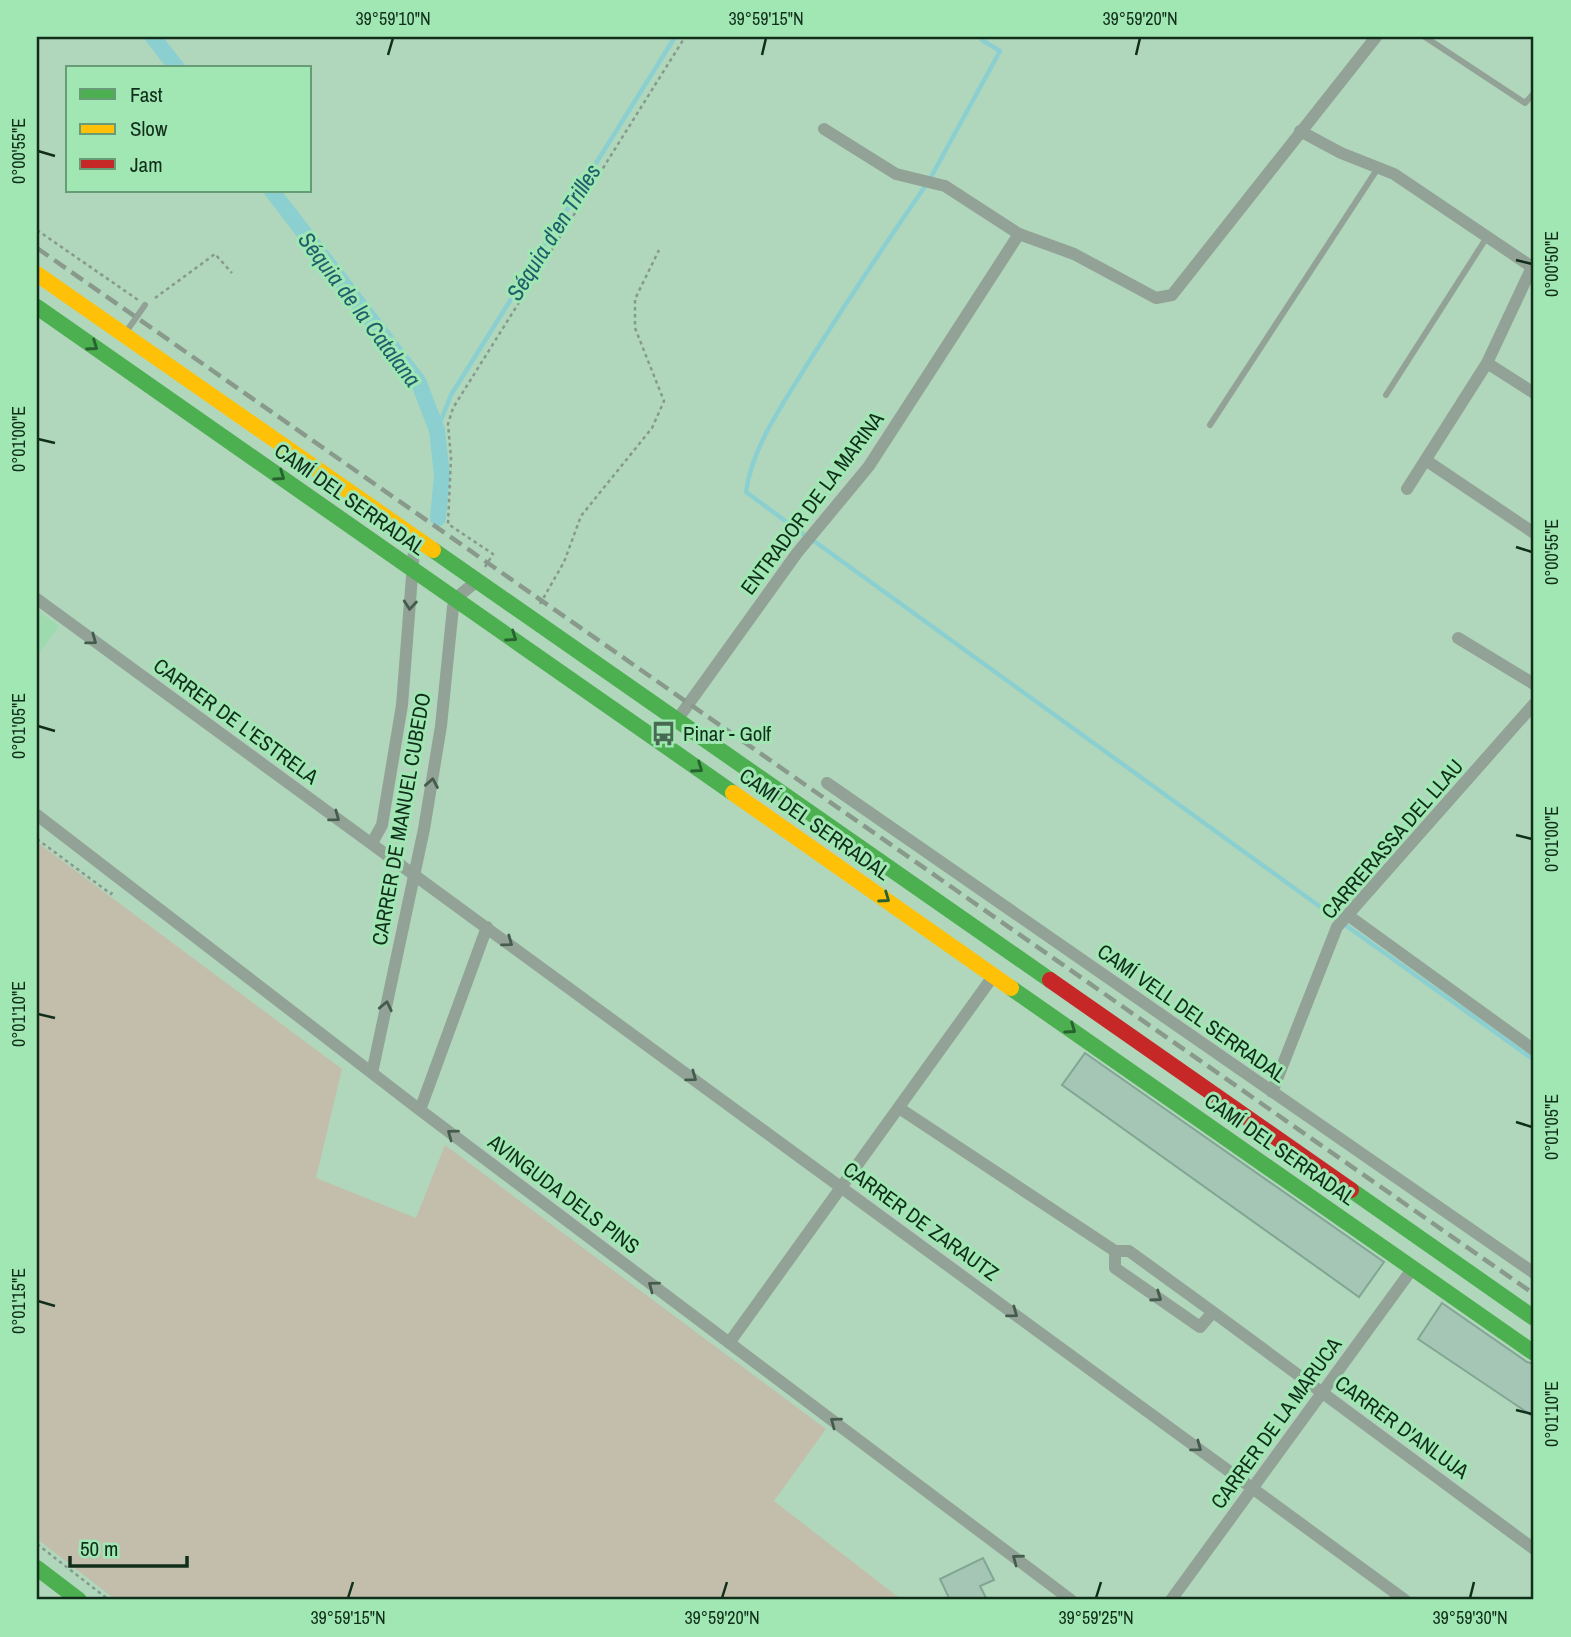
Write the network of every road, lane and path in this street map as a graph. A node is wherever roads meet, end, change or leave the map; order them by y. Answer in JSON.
{"nodes":[{"id":1,"x":685,"y":37,"type":"edge"},
{"id":2,"x":1376,"y":37,"type":"edge"},
{"id":3,"x":1425,"y":37,"type":"edge"},
{"id":4,"x":1534,"y":93,"type":"edge"},
{"id":5,"x":824,"y":129,"type":"dead end"},
{"id":6,"x":1300,"y":131,"type":"junction"},
{"id":7,"x":1378,"y":168,"type":"junction"},
{"id":8,"x":37,"y":230,"type":"edge"},
{"id":9,"x":1019,"y":234,"type":"junction"},
{"id":10,"x":1488,"y":235,"type":"junction"},
{"id":11,"x":659,"y":250,"type":"dead end"},
{"id":12,"x":1533,"y":267,"type":"edge"},
{"id":13,"x":232,"y":273,"type":"dead end"},
{"id":14,"x":37,"y":274,"type":"edge"},
{"id":15,"x":145,"y":305,"type":"junction"},
{"id":16,"x":37,"y":307,"type":"edge"},
{"id":17,"x":124,"y":335,"type":"junction"},
{"id":18,"x":1487,"y":363,"type":"junction"},
{"id":19,"x":1534,"y":393,"type":"edge"},
{"id":20,"x":1386,"y":395,"type":"dead end"},
{"id":21,"x":1210,"y":425,"type":"dead end"},
{"id":22,"x":1427,"y":461,"type":"junction"},
{"id":23,"x":1407,"y":489,"type":"dead end"},
{"id":24,"x":1534,"y":533,"type":"edge"},
{"id":25,"x":415,"y":537,"type":"junction"},
{"id":26,"x":413,"y":568,"type":"junction"},
{"id":27,"x":477,"y":581,"type":"junction"},
{"id":28,"x":456,"y":598,"type":"junction"},
{"id":29,"x":37,"y":599,"type":"edge"},
{"id":30,"x":532,"y":619,"type":"junction"},
{"id":31,"x":1458,"y":638,"type":"dead end"},
{"id":32,"x":1534,"y":684,"type":"edge"},
{"id":33,"x":1534,"y":704,"type":"edge"},
{"id":34,"x":677,"y":720,"type":"junction"},
{"id":35,"x":827,"y":783,"type":"dead end"},
{"id":36,"x":37,"y":815,"type":"edge"},
{"id":37,"x":37,"y":839,"type":"edge"},
{"id":38,"x":372,"y":844,"type":"junction"},
{"id":39,"x":413,"y":873,"type":"junction"},
{"id":40,"x":122,"y":881,"type":"junction"},
{"id":41,"x":1349,"y":916,"type":"junction"},
{"id":42,"x":487,"y":927,"type":"junction"},
{"id":43,"x":994,"y":975,"type":"junction"},
{"id":44,"x":1534,"y":1050,"type":"edge"},
{"id":45,"x":372,"y":1073,"type":"junction"},
{"id":46,"x":1272,"y":1092,"type":"junction"},
{"id":47,"x":899,"y":1108,"type":"junction"},
{"id":48,"x":420,"y":1110,"type":"junction"},
{"id":49,"x":842,"y":1187,"type":"junction"},
{"id":50,"x":1115,"y":1251,"type":"junction"},
{"id":51,"x":1413,"y":1268,"type":"junction"},
{"id":52,"x":1534,"y":1273,"type":"edge"},
{"id":53,"x":1213,"y":1312,"type":"junction"},
{"id":54,"x":1534,"y":1318,"type":"edge"},
{"id":55,"x":729,"y":1343,"type":"junction"},
{"id":56,"x":1534,"y":1353,"type":"edge"},
{"id":57,"x":1322,"y":1392,"type":"junction"},
{"id":58,"x":1252,"y":1488,"type":"junction"},
{"id":59,"x":37,"y":1544,"type":"edge"},
{"id":60,"x":1534,"y":1549,"type":"edge"},
{"id":61,"x":37,"y":1568,"type":"edge"},
{"id":62,"x":79,"y":1600,"type":"edge"},
{"id":63,"x":110,"y":1600,"type":"edge"},
{"id":64,"x":1071,"y":1600,"type":"edge"},
{"id":65,"x":1171,"y":1600,"type":"edge"},
{"id":66,"x":1405,"y":1600,"type":"edge"}],
"edges":[{"from":1,"to":27,"type":"path"},
{"from":2,"to":6,"type":"street"},
{"from":3,"to":4,"type":"lane"},
{"from":5,"to":9,"type":"street"},
{"from":6,"to":7,"type":"street"},
{"from":6,"to":9,"type":"street"},
{"from":7,"to":10,"type":"street"},
{"from":7,"to":21,"type":"lane"},
{"from":8,"to":15,"type":"path"},
{"from":9,"to":34,"type":"street","name":"ENTRADOR DE LA MARINA"},
{"from":10,"to":12,"type":"street"},
{"from":10,"to":20,"type":"lane"},
{"from":11,"to":30,"type":"path"},
{"from":12,"to":18,"type":"street"},
{"from":13,"to":15,"type":"path"},
{"from":14,"to":17,"type":"street","name":"CAMÍ DEL SERRADAL"},
{"from":15,"to":17,"type":"lane"},
{"from":16,"to":26,"type":"street","name":"CAMÍ DEL SERRADAL","one_way":true},
{"from":17,"to":25,"type":"street","name":"CAMÍ DEL SERRADAL"},
{"from":18,"to":19,"type":"street"},
{"from":18,"to":22,"type":"street"},
{"from":22,"to":23,"type":"street"},
{"from":22,"to":24,"type":"street"},
{"from":25,"to":26,"type":"street","name":"CARRER DE MANUEL CUBEDO"},
{"from":25,"to":27,"type":"street","name":"CAMÍ DEL SERRADAL"},
{"from":26,"to":28,"type":"street","name":"CAMÍ DEL SERRADAL"},
{"from":26,"to":38,"type":"street","name":"CARRER DE MANUEL CUBEDO","one_way":true},
{"from":27,"to":28,"type":"street"},
{"from":27,"to":30,"type":"street","name":"CAMÍ DEL SERRADAL"},
{"from":39,"to":28,"type":"street","name":"CARRER DE MANUEL CUBEDO","one_way":true},
{"from":28,"to":43,"type":"street","name":"CAMÍ DEL SERRADAL","one_way":true},
{"from":29,"to":38,"type":"street","name":"CARRER DE L'ESTRELA","one_way":true},
{"from":30,"to":34,"type":"street","name":"CAMÍ DEL SERRADAL"},
{"from":31,"to":32,"type":"street"},
{"from":33,"to":41,"type":"street","name":"CARRERASSA DEL LLAU"},
{"from":34,"to":54,"type":"street","name":"CAMÍ DEL SERRADAL"},
{"from":35,"to":46,"type":"street","name":"CAMÍ VELL DEL SERRADAL"},
{"from":36,"to":40,"type":"street","name":"AVINGUDA DELS PINS"},
{"from":37,"to":40,"type":"path"},
{"from":38,"to":39,"type":"street","name":"CARRER DE L'ESTRELA"},
{"from":39,"to":42,"type":"street","name":"CARRER DE ZARAUTZ"},
{"from":45,"to":39,"type":"street","name":"CARRER DE MANUEL CUBEDO","one_way":true},
{"from":40,"to":45,"type":"street","name":"AVINGUDA DELS PINS"},
{"from":41,"to":44,"type":"street"},
{"from":41,"to":46,"type":"street","name":"CARRERASSA DEL LLAU"},
{"from":42,"to":48,"type":"street"},
{"from":42,"to":49,"type":"street","name":"CARRER DE ZARAUTZ","one_way":true},
{"from":43,"to":47,"type":"street"},
{"from":43,"to":51,"type":"street","name":"CAMÍ DEL SERRADAL","one_way":true},
{"from":45,"to":48,"type":"street","name":"AVINGUDA DELS PINS"},
{"from":46,"to":52,"type":"street","name":"CAMÍ VELL DEL SERRADAL"},
{"from":47,"to":49,"type":"street"},
{"from":47,"to":50,"type":"street","name":"CARRER D'ANLUJA"},
{"from":55,"to":48,"type":"street","name":"AVINGUDA DELS PINS","one_way":true},
{"from":49,"to":55,"type":"street"},
{"from":49,"to":58,"type":"street","name":"CARRER DE ZARAUTZ","one_way":true},
{"from":50,"to":53,"type":"street","name":"CARRER D'ANLUJA"},
{"from":50,"to":53,"type":"street","name":"CARRER D'ANLUJA","one_way":true},
{"from":51,"to":56,"type":"street","name":"CAMÍ DEL SERRADAL"},
{"from":51,"to":57,"type":"street","name":"CARRER DE LA MARUCA"},
{"from":53,"to":57,"type":"street","name":"CARRER D'ANLUJA"},
{"from":64,"to":55,"type":"street","name":"AVINGUDA DELS PINS","one_way":true},
{"from":57,"to":58,"type":"street","name":"CARRER DE LA MARUCA"},
{"from":57,"to":60,"type":"street","name":"CARRER D'ANLUJA"},
{"from":58,"to":65,"type":"street","name":"CARRER DE LA MARUCA"},
{"from":58,"to":66,"type":"street","name":"CARRER DE ZARAUTZ"},
{"from":59,"to":63,"type":"path"},
{"from":61,"to":62,"type":"street"}]}
